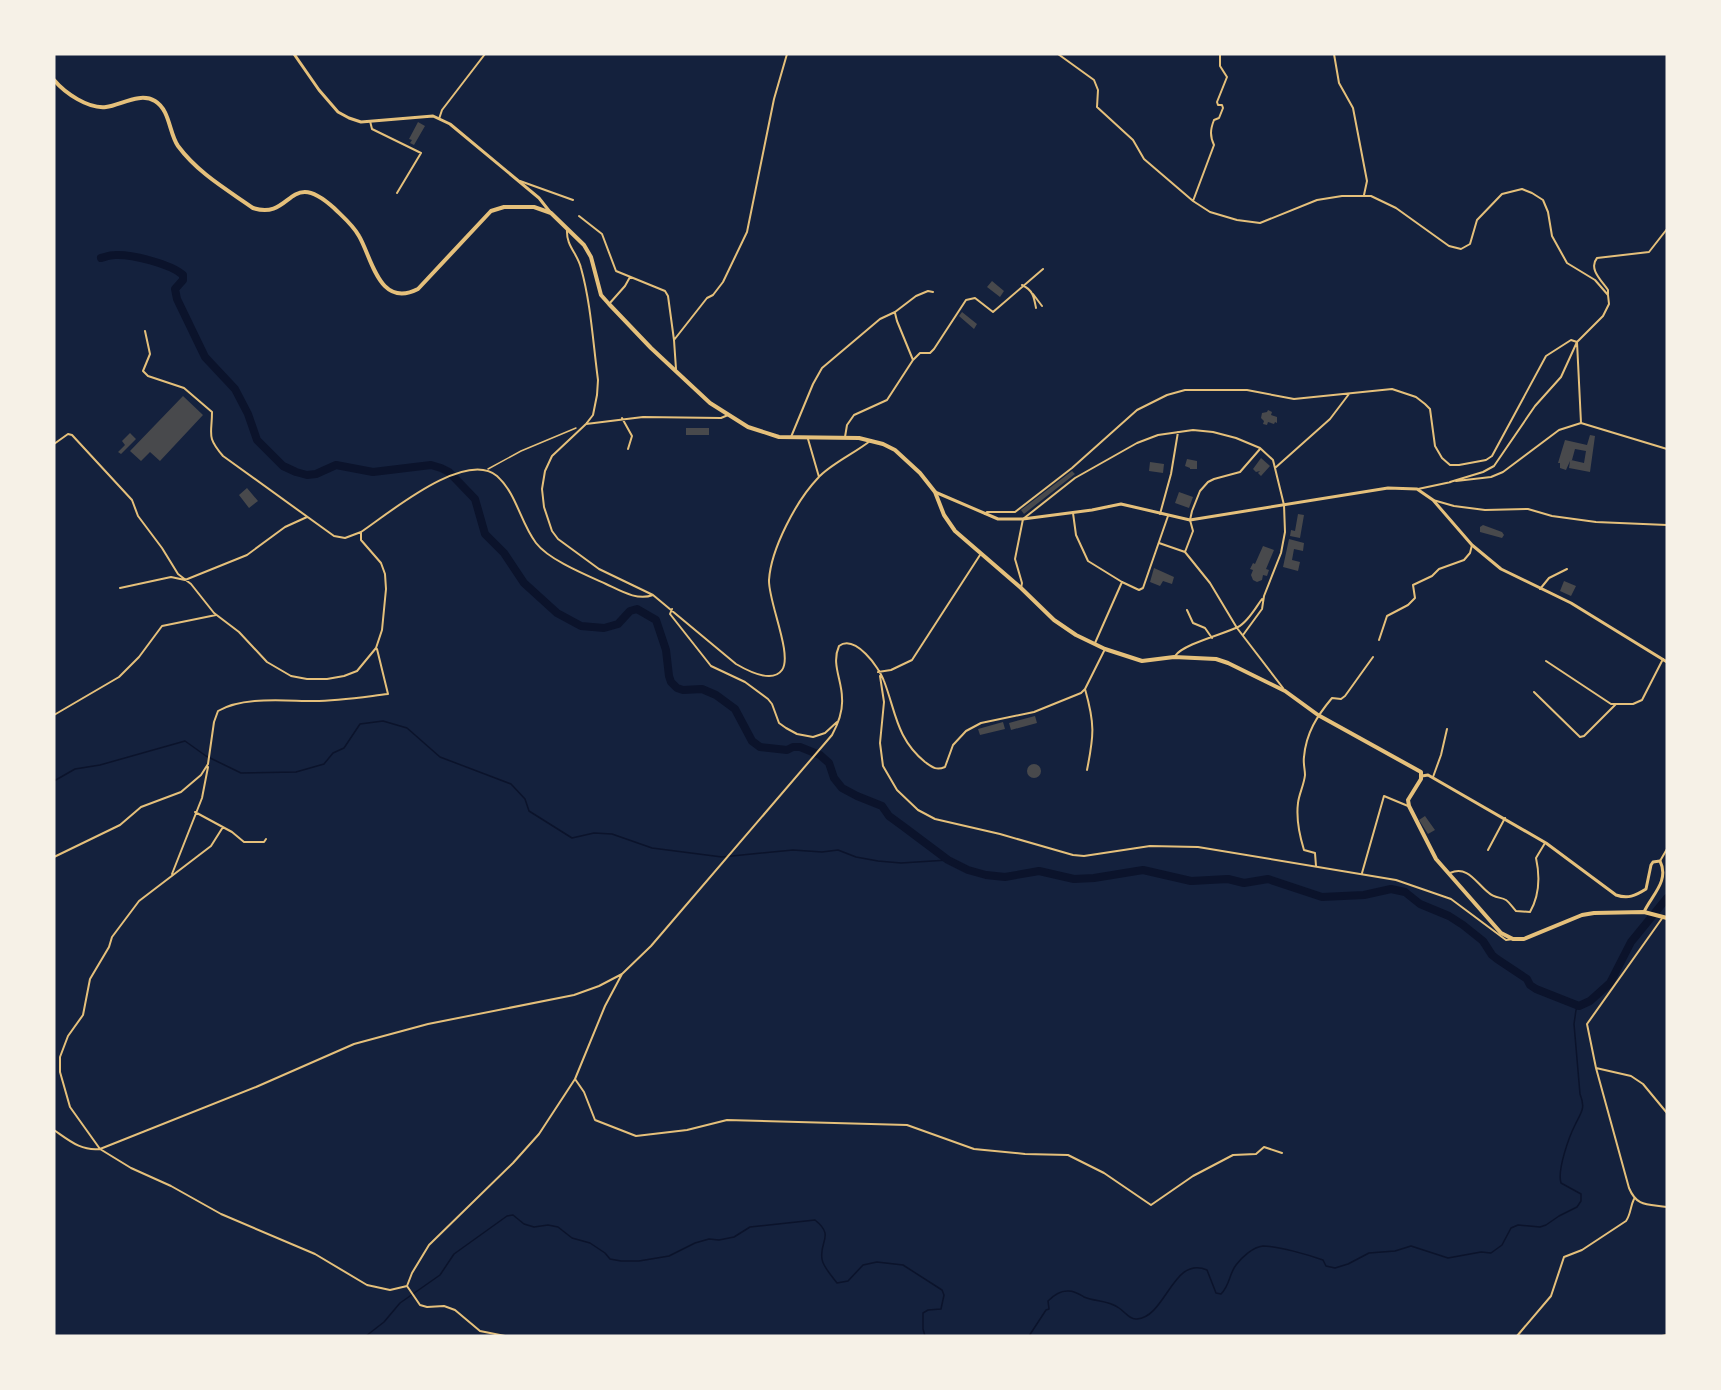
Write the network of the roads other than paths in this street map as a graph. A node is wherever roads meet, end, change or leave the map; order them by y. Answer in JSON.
{"nodes":[{"id":1,"x":294,"y":54,"type":"edge"},
{"id":2,"x":485,"y":54,"type":"edge"},
{"id":3,"x":787,"y":54,"type":"edge"},
{"id":4,"x":1058,"y":54,"type":"edge"},
{"id":5,"x":1220,"y":54,"type":"edge"},
{"id":6,"x":1334,"y":54,"type":"edge"},
{"id":7,"x":54,"y":80,"type":"edge"},
{"id":8,"x":439,"y":119,"type":"junction"},
{"id":9,"x":370,"y":121,"type":"junction"},
{"id":10,"x":520,"y":181,"type":"junction"},
{"id":11,"x":397,"y":193,"type":"dead end"},
{"id":12,"x":1364,"y":196,"type":"junction"},
{"id":13,"x":573,"y":200,"type":"dead end"},
{"id":14,"x":1193,"y":201,"type":"junction"},
{"id":15,"x":551,"y":213,"type":"junction"},
{"id":16,"x":579,"y":216,"type":"dead end"},
{"id":17,"x":567,"y":229,"type":"junction"},
{"id":18,"x":1667,"y":229,"type":"edge"},
{"id":19,"x":1043,"y":269,"type":"dead end"},
{"id":20,"x":630,"y":277,"type":"junction"},
{"id":21,"x":1023,"y":285,"type":"junction"},
{"id":22,"x":933,"y":292,"type":"dead end"},
{"id":23,"x":1033,"y":294,"type":"junction"},
{"id":24,"x":1608,"y":295,"type":"junction"},
{"id":25,"x":609,"y":304,"type":"junction"},
{"id":26,"x":1042,"y":306,"type":"dead end"},
{"id":27,"x":1036,"y":308,"type":"dead end"},
{"id":28,"x":895,"y":312,"type":"junction"},
{"id":29,"x":145,"y":332,"type":"dead end"},
{"id":30,"x":674,"y":340,"type":"junction"},
{"id":31,"x":1577,"y":342,"type":"junction"},
{"id":32,"x":913,"y":360,"type":"junction"},
{"id":33,"x":676,"y":370,"type":"junction"},
{"id":34,"x":1350,"y":393,"type":"junction"},
{"id":35,"x":728,"y":415,"type":"junction"},
{"id":36,"x":622,"y":418,"type":"junction"},
{"id":37,"x":1581,"y":423,"type":"junction"},
{"id":38,"x":586,"y":424,"type":"junction"},
{"id":39,"x":1178,"y":432,"type":"junction"},
{"id":40,"x":791,"y":437,"type":"junction"},
{"id":41,"x":844,"y":437,"type":"junction"},
{"id":42,"x":808,"y":438,"type":"junction"},
{"id":43,"x":870,"y":441,"type":"junction"},
{"id":44,"x":54,"y":444,"type":"edge"},
{"id":45,"x":1260,"y":448,"type":"junction"},
{"id":46,"x":1667,"y":448,"type":"edge"},
{"id":47,"x":628,"y":449,"type":"dead end"},
{"id":48,"x":1275,"y":468,"type":"junction"},
{"id":49,"x":819,"y":477,"type":"junction"},
{"id":50,"x":1450,"y":482,"type":"junction"},
{"id":51,"x":1418,"y":489,"type":"junction"},
{"id":52,"x":935,"y":492,"type":"junction"},
{"id":53,"x":1433,"y":500,"type":"junction"},
{"id":54,"x":1284,"y":505,"type":"junction"},
{"id":55,"x":1073,"y":513,"type":"junction"},
{"id":56,"x":1160,"y":513,"type":"junction"},
{"id":57,"x":985,"y":514,"type":"junction"},
{"id":58,"x":1168,"y":516,"type":"junction"},
{"id":59,"x":307,"y":517,"type":"junction"},
{"id":60,"x":1023,"y":519,"type":"junction"},
{"id":61,"x":1190,"y":520,"type":"junction"},
{"id":62,"x":1667,"y":525,"type":"edge"},
{"id":63,"x":361,"y":532,"type":"junction"},
{"id":64,"x":1159,"y":543,"type":"junction"},
{"id":65,"x":1472,"y":545,"type":"junction"},
{"id":66,"x":1185,"y":552,"type":"junction"},
{"id":67,"x":980,"y":555,"type":"junction"},
{"id":68,"x":1567,"y":569,"type":"dead end"},
{"id":69,"x":185,"y":580,"type":"junction"},
{"id":70,"x":1122,"y":582,"type":"junction"},
{"id":71,"x":120,"y":588,"type":"dead end"},
{"id":72,"x":1021,"y":588,"type":"junction"},
{"id":73,"x":1540,"y":589,"type":"junction"},
{"id":74,"x":653,"y":595,"type":"junction"},
{"id":75,"x":1264,"y":596,"type":"junction"},
{"id":76,"x":672,"y":609,"type":"junction"},
{"id":77,"x":1187,"y":610,"type":"dead end"},
{"id":78,"x":216,"y":615,"type":"junction"},
{"id":79,"x":1237,"y":628,"type":"junction"},
{"id":80,"x":1243,"y":635,"type":"junction"},
{"id":81,"x":1212,"y":638,"type":"junction"},
{"id":82,"x":1379,"y":640,"type":"dead end"},
{"id":83,"x":1095,"y":644,"type":"junction"},
{"id":84,"x":377,"y":646,"type":"junction"},
{"id":85,"x":1105,"y":648,"type":"junction"},
{"id":86,"x":1174,"y":657,"type":"junction"},
{"id":87,"x":1373,"y":657,"type":"dead end"},
{"id":88,"x":1663,"y":659,"type":"junction"},
{"id":89,"x":1546,"y":661,"type":"dead end"},
{"id":90,"x":1667,"y":662,"type":"edge"},
{"id":91,"x":879,"y":673,"type":"junction"},
{"id":92,"x":1085,"y":689,"type":"junction"},
{"id":93,"x":1285,"y":691,"type":"junction"},
{"id":94,"x":1534,"y":692,"type":"dead end"},
{"id":95,"x":1616,"y":704,"type":"junction"},
{"id":96,"x":54,"y":715,"type":"edge"},
{"id":97,"x":1318,"y":715,"type":"junction"},
{"id":98,"x":838,"y":720,"type":"junction"},
{"id":99,"x":1447,"y":729,"type":"dead end"},
{"id":100,"x":208,"y":764,"type":"junction"},
{"id":101,"x":1087,"y":770,"type":"dead end"},
{"id":102,"x":1422,"y":776,"type":"junction"},
{"id":103,"x":1432,"y":777,"type":"junction"},
{"id":104,"x":1408,"y":806,"type":"junction"},
{"id":105,"x":195,"y":812,"type":"junction"},
{"id":106,"x":1505,"y":818,"type":"junction"},
{"id":107,"x":223,"y":827,"type":"junction"},
{"id":108,"x":266,"y":839,"type":"dead end"},
{"id":109,"x":1546,"y":843,"type":"junction"},
{"id":110,"x":1667,"y":849,"type":"edge"},
{"id":111,"x":1488,"y":850,"type":"dead end"},
{"id":112,"x":54,"y":857,"type":"edge"},
{"id":113,"x":1660,"y":861,"type":"junction"},
{"id":114,"x":1316,"y":866,"type":"junction"},
{"id":115,"x":1362,"y":873,"type":"junction"},
{"id":116,"x":1450,"y":873,"type":"junction"},
{"id":117,"x":172,"y":875,"type":"junction"},
{"id":118,"x":1646,"y":912,"type":"junction"},
{"id":119,"x":1663,"y":916,"type":"edge"},
{"id":120,"x":1513,"y":939,"type":"junction"},
{"id":121,"x":622,"y":974,"type":"junction"},
{"id":122,"x":1596,"y":1068,"type":"junction"},
{"id":123,"x":575,"y":1079,"type":"junction"},
{"id":124,"x":1667,"y":1113,"type":"edge"},
{"id":125,"x":54,"y":1130,"type":"edge"},
{"id":126,"x":100,"y":1149,"type":"junction"},
{"id":127,"x":1282,"y":1153,"type":"dead end"},
{"id":128,"x":1634,"y":1200,"type":"junction"},
{"id":129,"x":1667,"y":1207,"type":"edge"},
{"id":130,"x":407,"y":1286,"type":"junction"},
{"id":131,"x":1667,"y":1335,"type":"edge"},
{"id":132,"x":505,"y":1336,"type":"edge"},
{"id":133,"x":1517,"y":1336,"type":"edge"},
{"id":134,"x":1662,"y":1336,"type":"edge"}],
"edges":[{"from":1,"to":9,"type":"street"},
{"from":2,"to":8,"type":"street"},
{"from":3,"to":30,"type":"street"},
{"from":4,"to":14,"type":"street"},
{"from":5,"to":14,"type":"street"},
{"from":6,"to":12,"type":"street"},
{"from":7,"to":15,"type":"main road"},
{"from":8,"to":9,"type":"street"},
{"from":8,"to":10,"type":"street"},
{"from":9,"to":11,"type":"street"},
{"from":10,"to":13,"type":"street"},
{"from":10,"to":15,"type":"street"},
{"from":12,"to":14,"type":"street"},
{"from":12,"to":24,"type":"street"},
{"from":15,"to":17,"type":"main road"},
{"from":16,"to":20,"type":"street"},
{"from":17,"to":25,"type":"main road"},
{"from":17,"to":38,"type":"street"},
{"from":18,"to":24,"type":"street"},
{"from":19,"to":21,"type":"street"},
{"from":20,"to":25,"type":"street"},
{"from":20,"to":30,"type":"street"},
{"from":21,"to":23,"type":"street"},
{"from":21,"to":32,"type":"street"},
{"from":22,"to":28,"type":"street"},
{"from":23,"to":26,"type":"street"},
{"from":23,"to":27,"type":"street"},
{"from":24,"to":31,"type":"street"},
{"from":25,"to":33,"type":"main road"},
{"from":28,"to":32,"type":"street"},
{"from":28,"to":40,"type":"street"},
{"from":29,"to":59,"type":"street"},
{"from":30,"to":33,"type":"street"},
{"from":31,"to":34,"type":"street"},
{"from":31,"to":37,"type":"street"},
{"from":31,"to":50,"type":"street"},
{"from":32,"to":41,"type":"street"},
{"from":33,"to":35,"type":"main road"},
{"from":34,"to":48,"type":"street"},
{"from":34,"to":57,"type":"street"},
{"from":35,"to":36,"type":"street"},
{"from":35,"to":40,"type":"main road"},
{"from":36,"to":38,"type":"street"},
{"from":36,"to":47,"type":"street"},
{"from":37,"to":46,"type":"street"},
{"from":37,"to":50,"type":"street"},
{"from":38,"to":74,"type":"street"},
{"from":39,"to":45,"type":"street"},
{"from":39,"to":56,"type":"street"},
{"from":39,"to":60,"type":"street"},
{"from":40,"to":42,"type":"main road"},
{"from":41,"to":42,"type":"main road"},
{"from":41,"to":43,"type":"main road"},
{"from":42,"to":49,"type":"street"},
{"from":43,"to":49,"type":"street"},
{"from":43,"to":52,"type":"main road"},
{"from":44,"to":69,"type":"street"},
{"from":45,"to":48,"type":"street"},
{"from":45,"to":61,"type":"street"},
{"from":48,"to":54,"type":"street"},
{"from":49,"to":76,"type":"street"},
{"from":50,"to":51,"type":"street"},
{"from":51,"to":53,"type":"street"},
{"from":51,"to":54,"type":"street"},
{"from":52,"to":57,"type":"street"},
{"from":52,"to":67,"type":"main road"},
{"from":53,"to":62,"type":"street"},
{"from":53,"to":65,"type":"street"},
{"from":54,"to":61,"type":"street"},
{"from":54,"to":75,"type":"street"},
{"from":55,"to":56,"type":"street"},
{"from":55,"to":60,"type":"street"},
{"from":55,"to":70,"type":"street"},
{"from":56,"to":58,"type":"street"},
{"from":57,"to":60,"type":"street"},
{"from":58,"to":61,"type":"street"},
{"from":58,"to":64,"type":"street"},
{"from":59,"to":63,"type":"street"},
{"from":59,"to":69,"type":"street"},
{"from":60,"to":72,"type":"street"},
{"from":61,"to":66,"type":"street"},
{"from":63,"to":74,"type":"street"},
{"from":63,"to":84,"type":"street"},
{"from":64,"to":66,"type":"street"},
{"from":64,"to":70,"type":"street"},
{"from":65,"to":73,"type":"street"},
{"from":65,"to":82,"type":"street"},
{"from":66,"to":79,"type":"street"},
{"from":67,"to":72,"type":"main road"},
{"from":67,"to":91,"type":"street"},
{"from":68,"to":73,"type":"street"},
{"from":69,"to":71,"type":"street"},
{"from":69,"to":78,"type":"street"},
{"from":70,"to":83,"type":"street"},
{"from":72,"to":83,"type":"main road"},
{"from":73,"to":88,"type":"street"},
{"from":74,"to":76,"type":"street"},
{"from":75,"to":79,"type":"street"},
{"from":75,"to":80,"type":"street"},
{"from":76,"to":98,"type":"street"},
{"from":77,"to":81,"type":"street"},
{"from":78,"to":84,"type":"street"},
{"from":78,"to":96,"type":"street"},
{"from":79,"to":80,"type":"street"},
{"from":79,"to":81,"type":"street"},
{"from":80,"to":93,"type":"street"},
{"from":81,"to":86,"type":"street"},
{"from":83,"to":85,"type":"main road"},
{"from":84,"to":100,"type":"street"},
{"from":85,"to":86,"type":"main road"},
{"from":85,"to":92,"type":"street"},
{"from":86,"to":93,"type":"main road"},
{"from":87,"to":97,"type":"street"},
{"from":88,"to":90,"type":"street"},
{"from":88,"to":95,"type":"street"},
{"from":89,"to":95,"type":"street"},
{"from":91,"to":92,"type":"street"},
{"from":91,"to":98,"type":"street"},
{"from":91,"to":114,"type":"street"},
{"from":92,"to":101,"type":"street"},
{"from":93,"to":97,"type":"main road"},
{"from":94,"to":95,"type":"street"},
{"from":97,"to":102,"type":"main road"},
{"from":97,"to":114,"type":"street"},
{"from":98,"to":121,"type":"street"},
{"from":99,"to":103,"type":"street"},
{"from":100,"to":105,"type":"street"},
{"from":100,"to":112,"type":"street"},
{"from":102,"to":103,"type":"street"},
{"from":102,"to":104,"type":"main road"},
{"from":103,"to":106,"type":"street"},
{"from":104,"to":115,"type":"street"},
{"from":104,"to":116,"type":"main road"},
{"from":105,"to":107,"type":"street"},
{"from":105,"to":117,"type":"street"},
{"from":106,"to":109,"type":"street"},
{"from":106,"to":111,"type":"street"},
{"from":107,"to":108,"type":"street"},
{"from":107,"to":117,"type":"street"},
{"from":109,"to":113,"type":"street"},
{"from":109,"to":116,"type":"street"},
{"from":110,"to":113,"type":"street"},
{"from":113,"to":118,"type":"street"},
{"from":114,"to":115,"type":"street"},
{"from":115,"to":120,"type":"street"},
{"from":116,"to":120,"type":"main road"},
{"from":117,"to":126,"type":"street"},
{"from":118,"to":119,"type":"main road"},
{"from":118,"to":120,"type":"main road"},
{"from":119,"to":122,"type":"street"},
{"from":121,"to":123,"type":"street"},
{"from":121,"to":126,"type":"street"},
{"from":122,"to":124,"type":"street"},
{"from":122,"to":128,"type":"street"},
{"from":123,"to":127,"type":"street"},
{"from":123,"to":130,"type":"street"},
{"from":125,"to":126,"type":"street"},
{"from":126,"to":130,"type":"street"},
{"from":128,"to":129,"type":"street"},
{"from":128,"to":133,"type":"street"},
{"from":130,"to":132,"type":"street"},
{"from":131,"to":134,"type":"street"}]}
